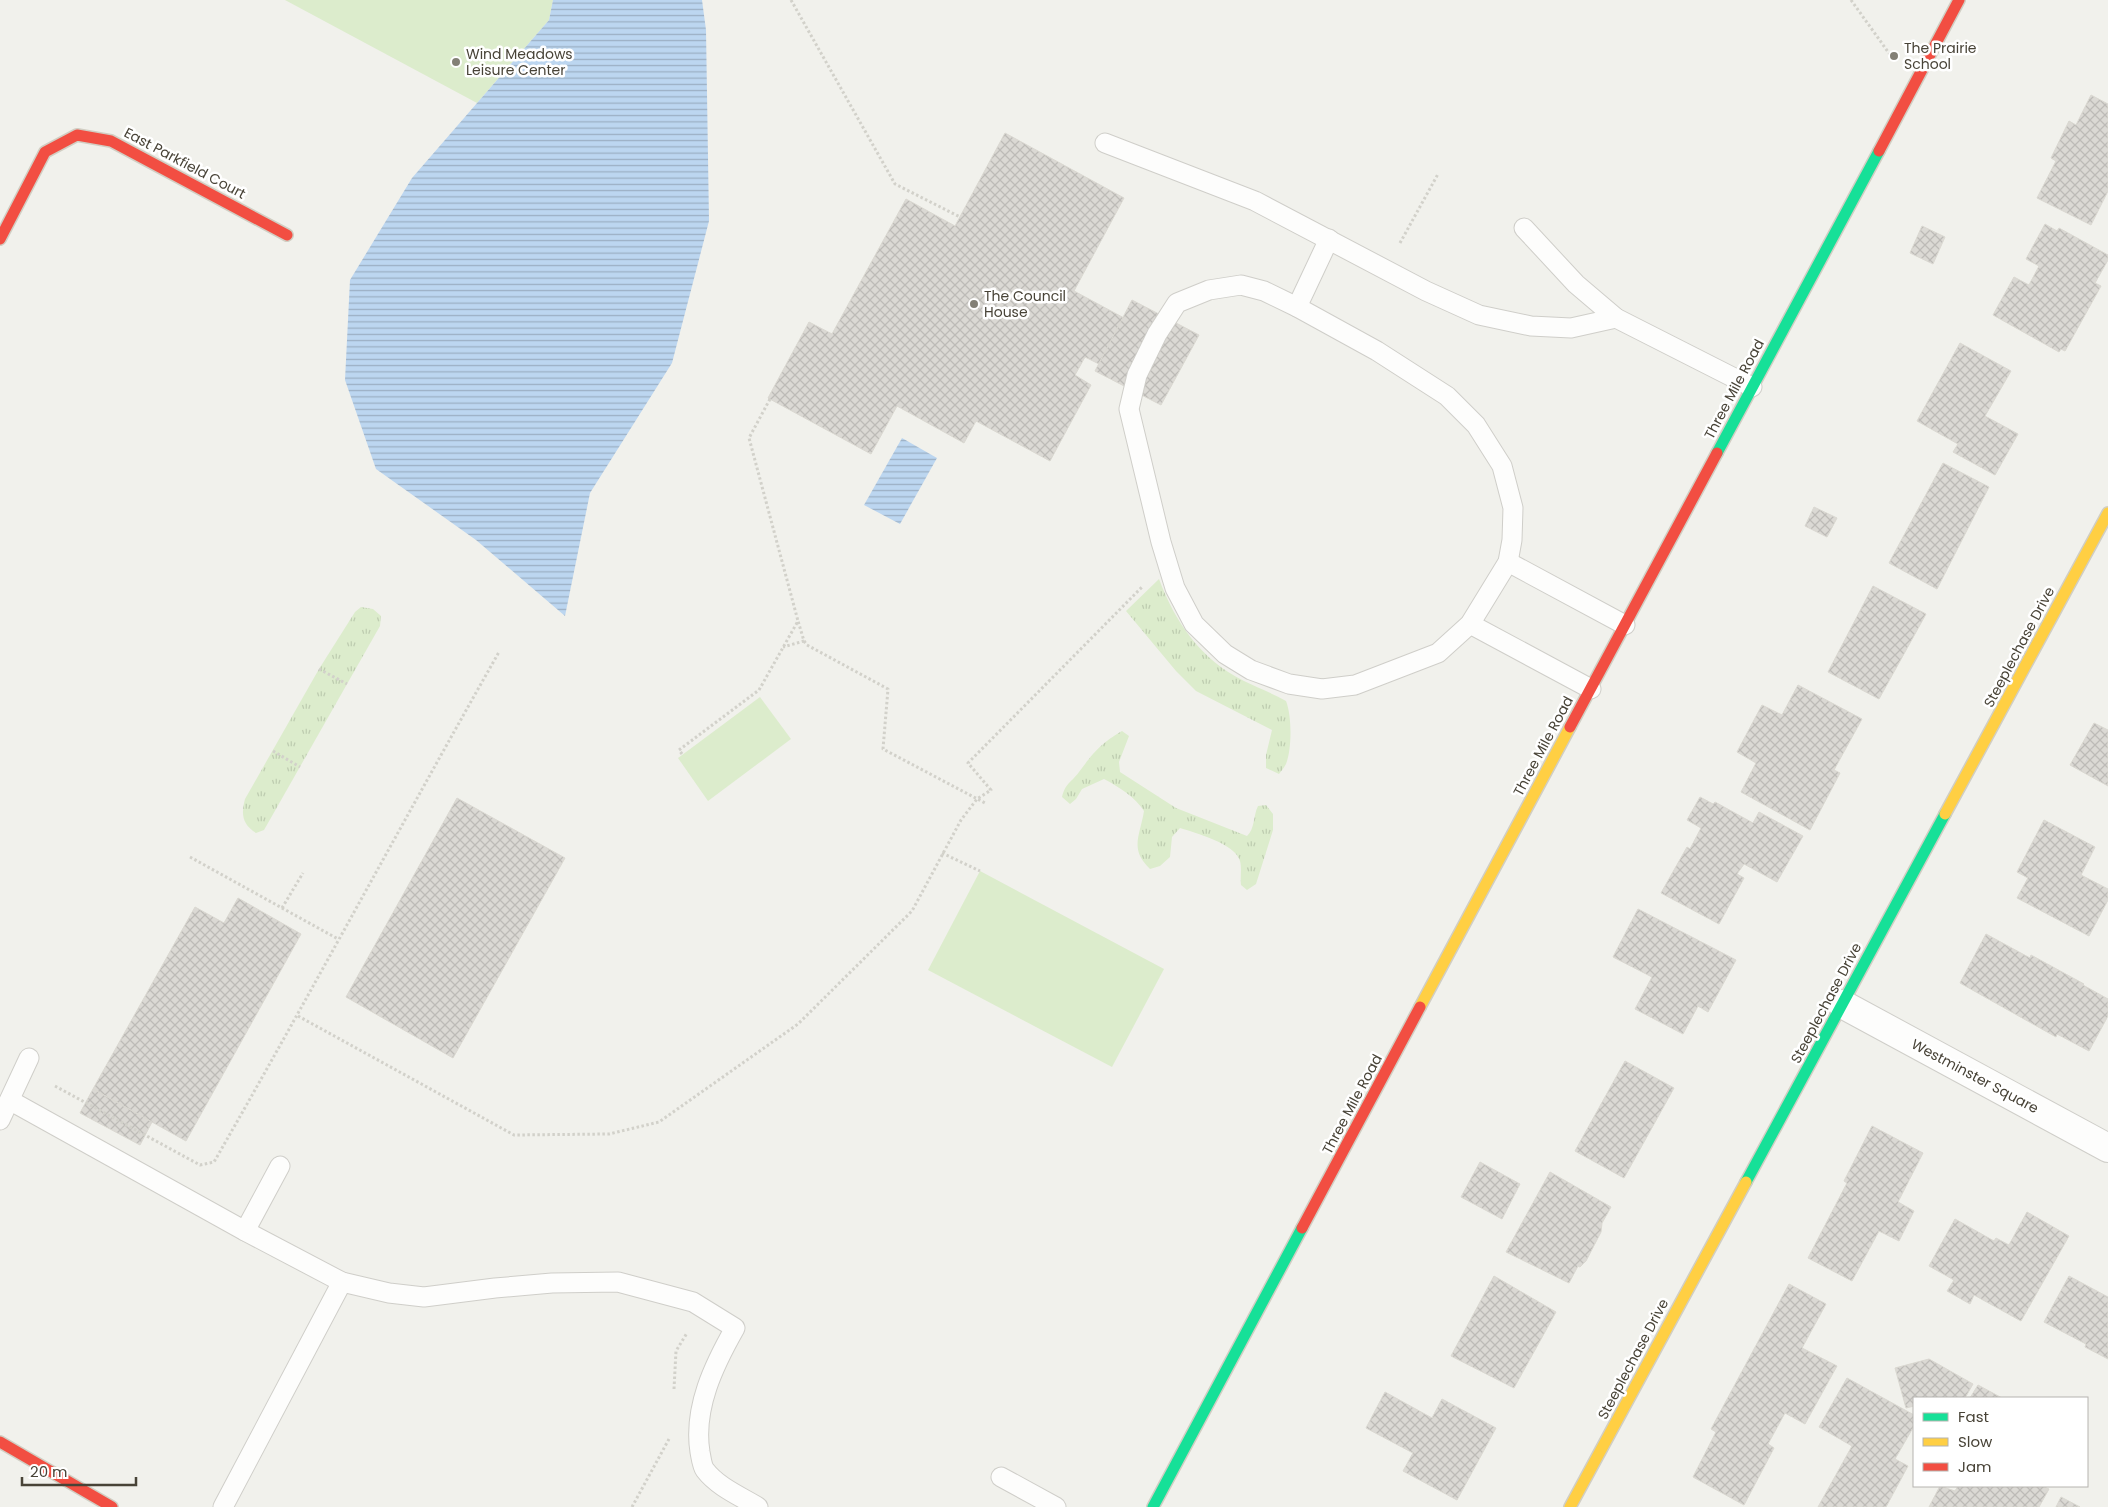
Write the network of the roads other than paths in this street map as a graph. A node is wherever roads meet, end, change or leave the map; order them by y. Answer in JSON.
{"nodes":[{"id":1,"x":1959,"y":0,"type":"edge"},
{"id":2,"x":1105,"y":143,"type":"dead end"},
{"id":3,"x":1524,"y":228,"type":"dead end"},
{"id":4,"x":288,"y":235,"type":"dead end"},
{"id":5,"x":0,"y":239,"type":"edge"},
{"id":6,"x":1329,"y":239,"type":"junction"},
{"id":7,"x":1297,"y":307,"type":"junction"},
{"id":8,"x":1616,"y":318,"type":"junction"},
{"id":9,"x":1752,"y":387,"type":"junction"},
{"id":10,"x":2108,"y":513,"type":"edge"},
{"id":11,"x":1508,"y":562,"type":"junction"},
{"id":12,"x":1470,"y":624,"type":"junction"},
{"id":13,"x":1625,"y":625,"type":"junction"},
{"id":14,"x":1590,"y":689,"type":"junction"},
{"id":15,"x":1842,"y":1004,"type":"junction"},
{"id":16,"x":29,"y":1058,"type":"dead end"},
{"id":17,"x":11,"y":1101,"type":"junction"},
{"id":18,"x":0,"y":1120,"type":"edge"},
{"id":19,"x":2108,"y":1148,"type":"edge"},
{"id":20,"x":280,"y":1166,"type":"dead end"},
{"id":21,"x":245,"y":1231,"type":"junction"},
{"id":22,"x":342,"y":1282,"type":"junction"},
{"id":23,"x":0,"y":1442,"type":"edge"},
{"id":24,"x":1001,"y":1477,"type":"dead end"},
{"id":25,"x":110,"y":1506,"type":"edge"},
{"id":26,"x":223,"y":1507,"type":"edge"},
{"id":27,"x":758,"y":1507,"type":"edge"},
{"id":28,"x":1056,"y":1507,"type":"edge"},
{"id":29,"x":1153,"y":1507,"type":"edge"},
{"id":30,"x":1570,"y":1507,"type":"edge"}],
"edges":[{"from":1,"to":9,"type":"street","name":"Three Mile Road"},
{"from":2,"to":6,"type":"lane"},
{"from":3,"to":8,"type":"lane"},
{"from":4,"to":5,"type":"street","name":"East Parkfield Court"},
{"from":6,"to":7,"type":"lane"},
{"from":6,"to":8,"type":"lane"},
{"from":7,"to":11,"type":"lane"},
{"from":7,"to":12,"type":"lane"},
{"from":8,"to":9,"type":"lane"},
{"from":9,"to":13,"type":"street","name":"Three Mile Road"},
{"from":10,"to":15,"type":"street","name":"Steeplechase Drive"},
{"from":11,"to":12,"type":"lane"},
{"from":11,"to":13,"type":"lane"},
{"from":12,"to":14,"type":"lane"},
{"from":13,"to":14,"type":"street","name":"Three Mile Road"},
{"from":14,"to":29,"type":"street","name":"Three Mile Road"},
{"from":15,"to":19,"type":"street","name":"Westminster Square"},
{"from":15,"to":30,"type":"street","name":"Steeplechase Drive"},
{"from":16,"to":17,"type":"lane"},
{"from":17,"to":18,"type":"lane"},
{"from":17,"to":21,"type":"lane"},
{"from":20,"to":21,"type":"lane"},
{"from":21,"to":22,"type":"lane"},
{"from":22,"to":26,"type":"lane"},
{"from":22,"to":27,"type":"lane"},
{"from":23,"to":25,"type":"street"},
{"from":24,"to":28,"type":"lane"}]}
